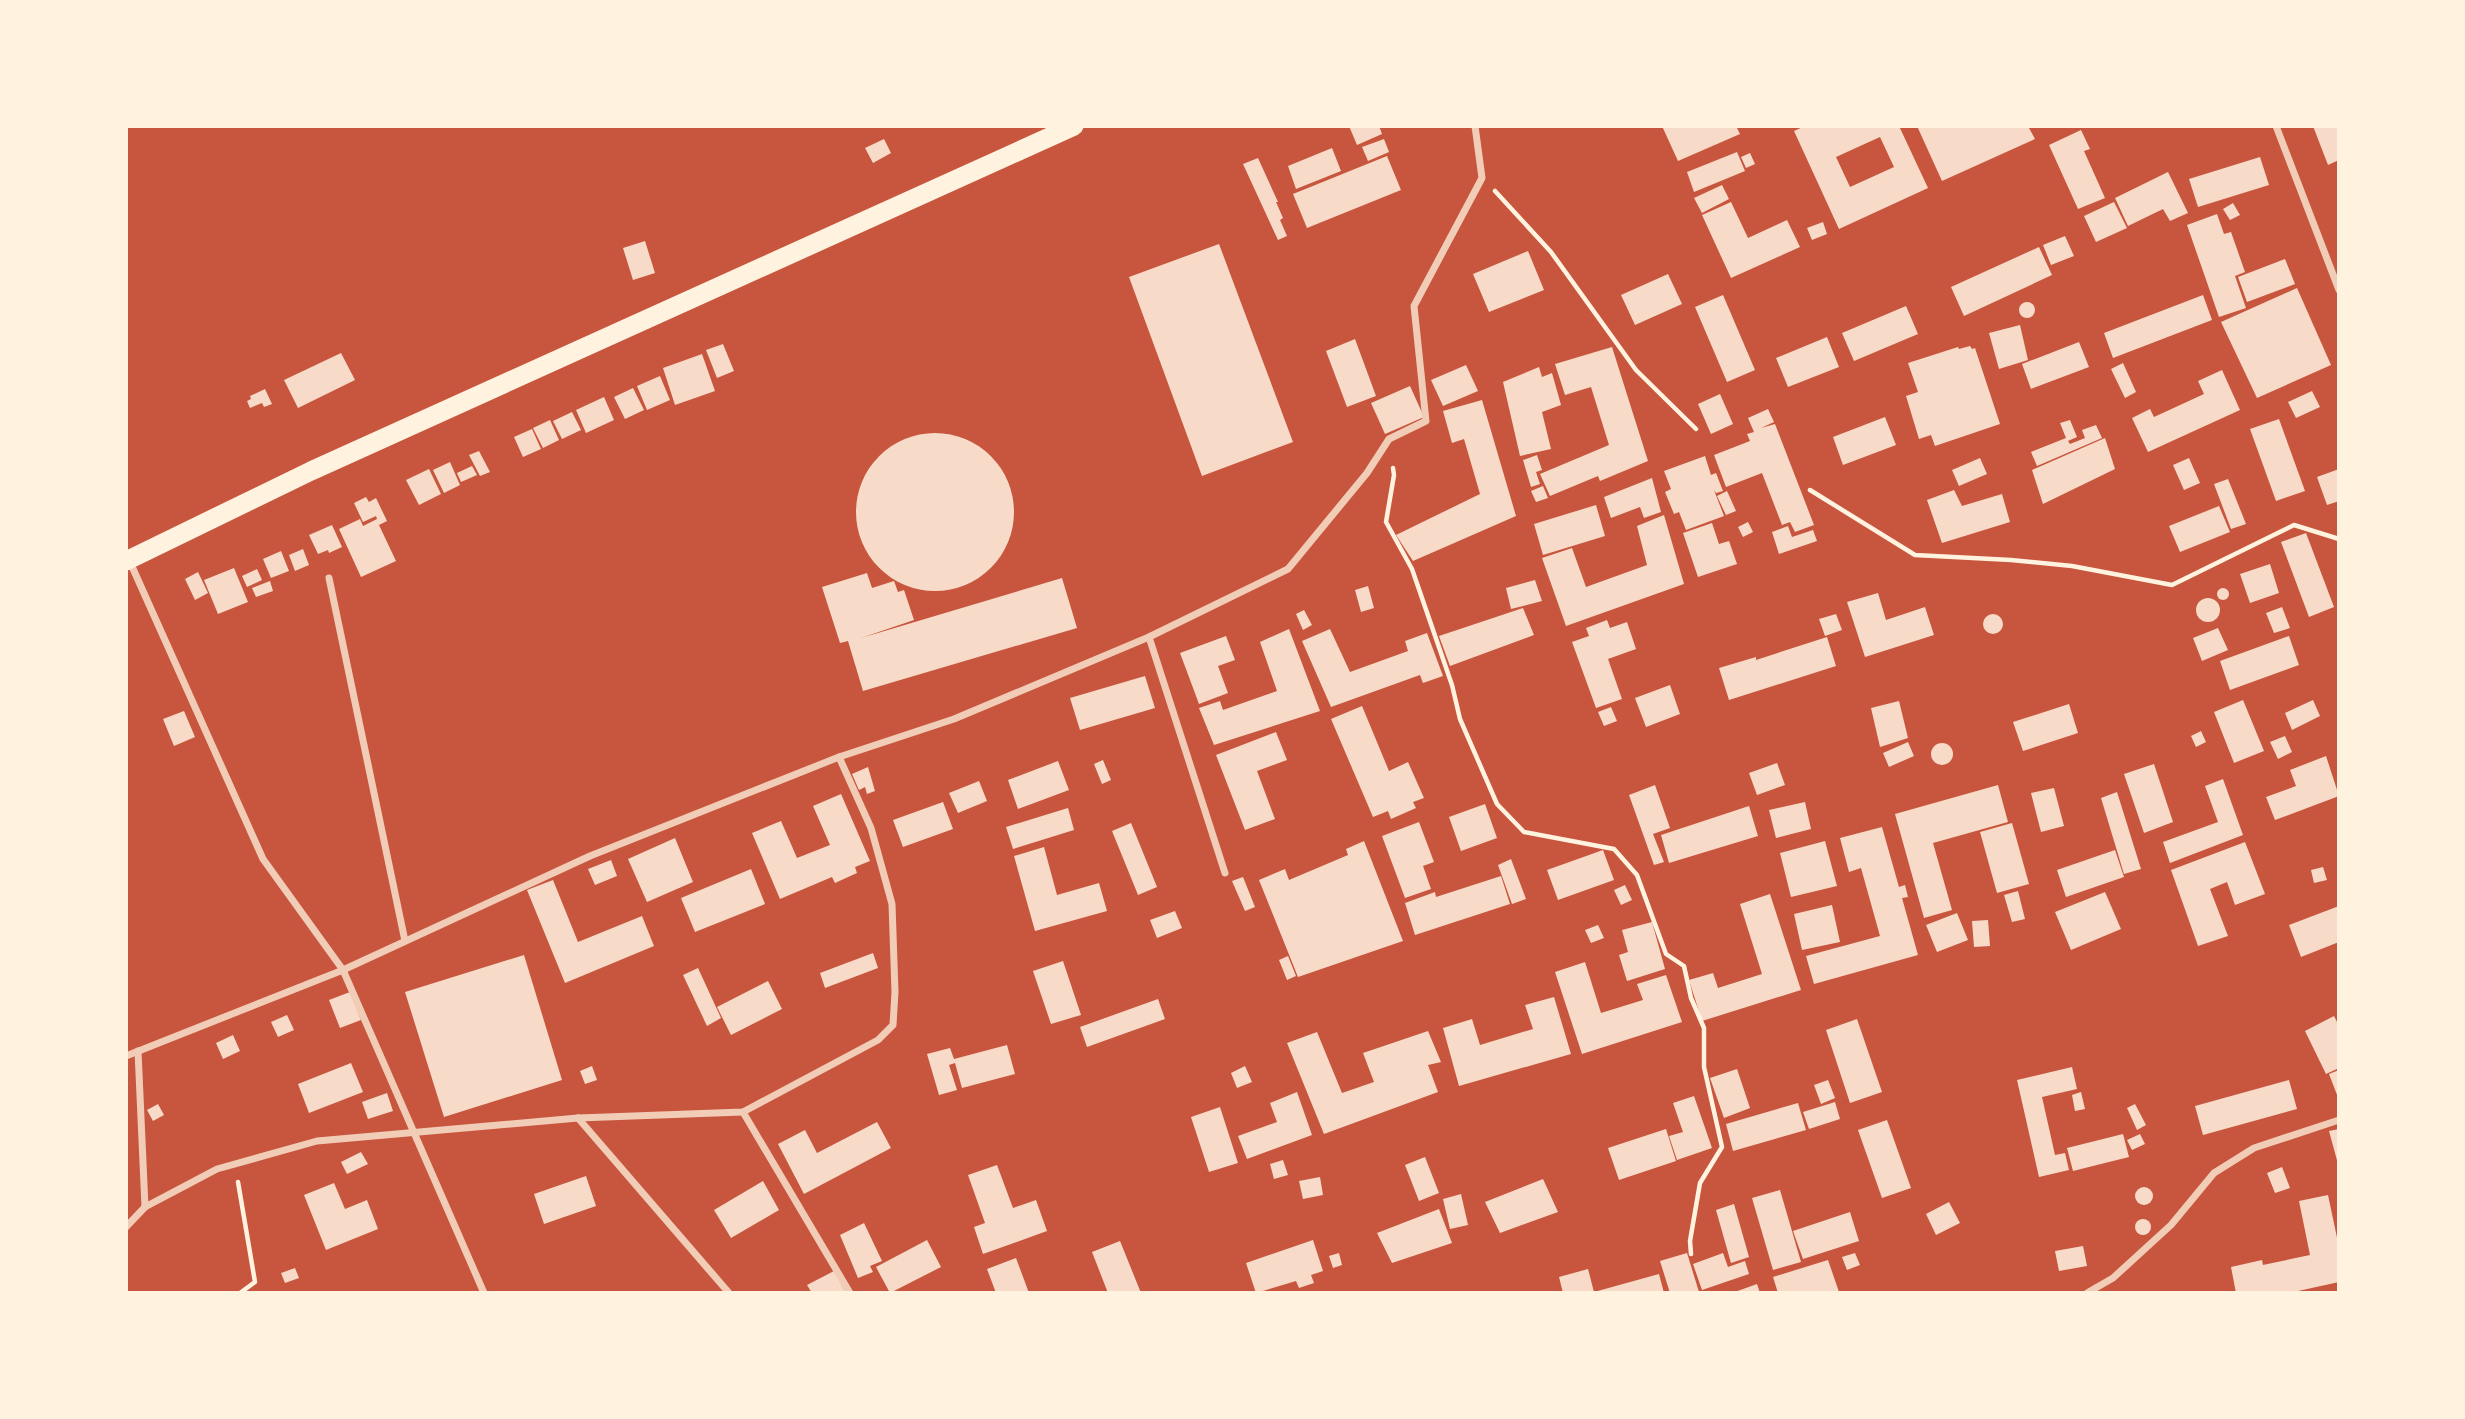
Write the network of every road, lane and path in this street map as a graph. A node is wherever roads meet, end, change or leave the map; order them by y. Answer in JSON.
{"nodes":[{"id":1,"x":1074,"y":126,"type":"edge"},
{"id":2,"x":1475,"y":126,"type":"edge"},
{"id":3,"x":2276,"y":126,"type":"edge"},
{"id":4,"x":1482,"y":178,"type":"junction"},
{"id":5,"x":2339,"y":290,"type":"edge"},
{"id":6,"x":1696,"y":429,"type":"dead end"},
{"id":7,"x":1389,"y":439,"type":"junction"},
{"id":8,"x":1810,"y":489,"type":"dead end"},
{"id":9,"x":2339,"y":539,"type":"edge"},
{"id":10,"x":127,"y":561,"type":"edge"},
{"id":11,"x":329,"y":578,"type":"dead end"},
{"id":12,"x":1149,"y":638,"type":"junction"},
{"id":13,"x":839,"y":757,"type":"junction"},
{"id":14,"x":1225,"y":873,"type":"dead end"},
{"id":15,"x":405,"y":941,"type":"junction"},
{"id":16,"x":343,"y":970,"type":"junction"},
{"id":17,"x":138,"y":1051,"type":"junction"},
{"id":18,"x":126,"y":1056,"type":"edge"},
{"id":19,"x":743,"y":1112,"type":"junction"},
{"id":20,"x":578,"y":1118,"type":"junction"},
{"id":21,"x":2339,"y":1120,"type":"edge"},
{"id":22,"x":414,"y":1134,"type":"junction"},
{"id":23,"x":234,"y":1164,"type":"junction"},
{"id":24,"x":145,"y":1208,"type":"junction"},
{"id":25,"x":126,"y":1227,"type":"edge"},
{"id":26,"x":1690,"y":1254,"type":"dead end"},
{"id":27,"x":240,"y":1293,"type":"edge"},
{"id":28,"x":484,"y":1293,"type":"edge"},
{"id":29,"x":729,"y":1293,"type":"edge"},
{"id":30,"x":850,"y":1293,"type":"edge"},
{"id":31,"x":2087,"y":1293,"type":"edge"}],
"edges":[{"from":1,"to":10,"type":"highway"},
{"from":2,"to":4,"type":"street"},
{"from":3,"to":5,"type":"street"},
{"from":4,"to":6,"type":"path"},
{"from":4,"to":7,"type":"street"},
{"from":7,"to":12,"type":"street"},
{"from":7,"to":26,"type":"path"},
{"from":8,"to":9,"type":"path"},
{"from":10,"to":16,"type":"street"},
{"from":11,"to":15,"type":"street"},
{"from":12,"to":13,"type":"street"},
{"from":12,"to":14,"type":"street"},
{"from":13,"to":15,"type":"street"},
{"from":13,"to":19,"type":"street"},
{"from":15,"to":16,"type":"street"},
{"from":16,"to":17,"type":"street"},
{"from":16,"to":22,"type":"street"},
{"from":17,"to":18,"type":"street"},
{"from":17,"to":24,"type":"street"},
{"from":19,"to":20,"type":"street"},
{"from":19,"to":30,"type":"street"},
{"from":20,"to":22,"type":"street"},
{"from":20,"to":29,"type":"street"},
{"from":21,"to":31,"type":"street"},
{"from":22,"to":23,"type":"street"},
{"from":22,"to":28,"type":"street"},
{"from":23,"to":24,"type":"street"},
{"from":23,"to":27,"type":"path"},
{"from":24,"to":25,"type":"street"}]}
